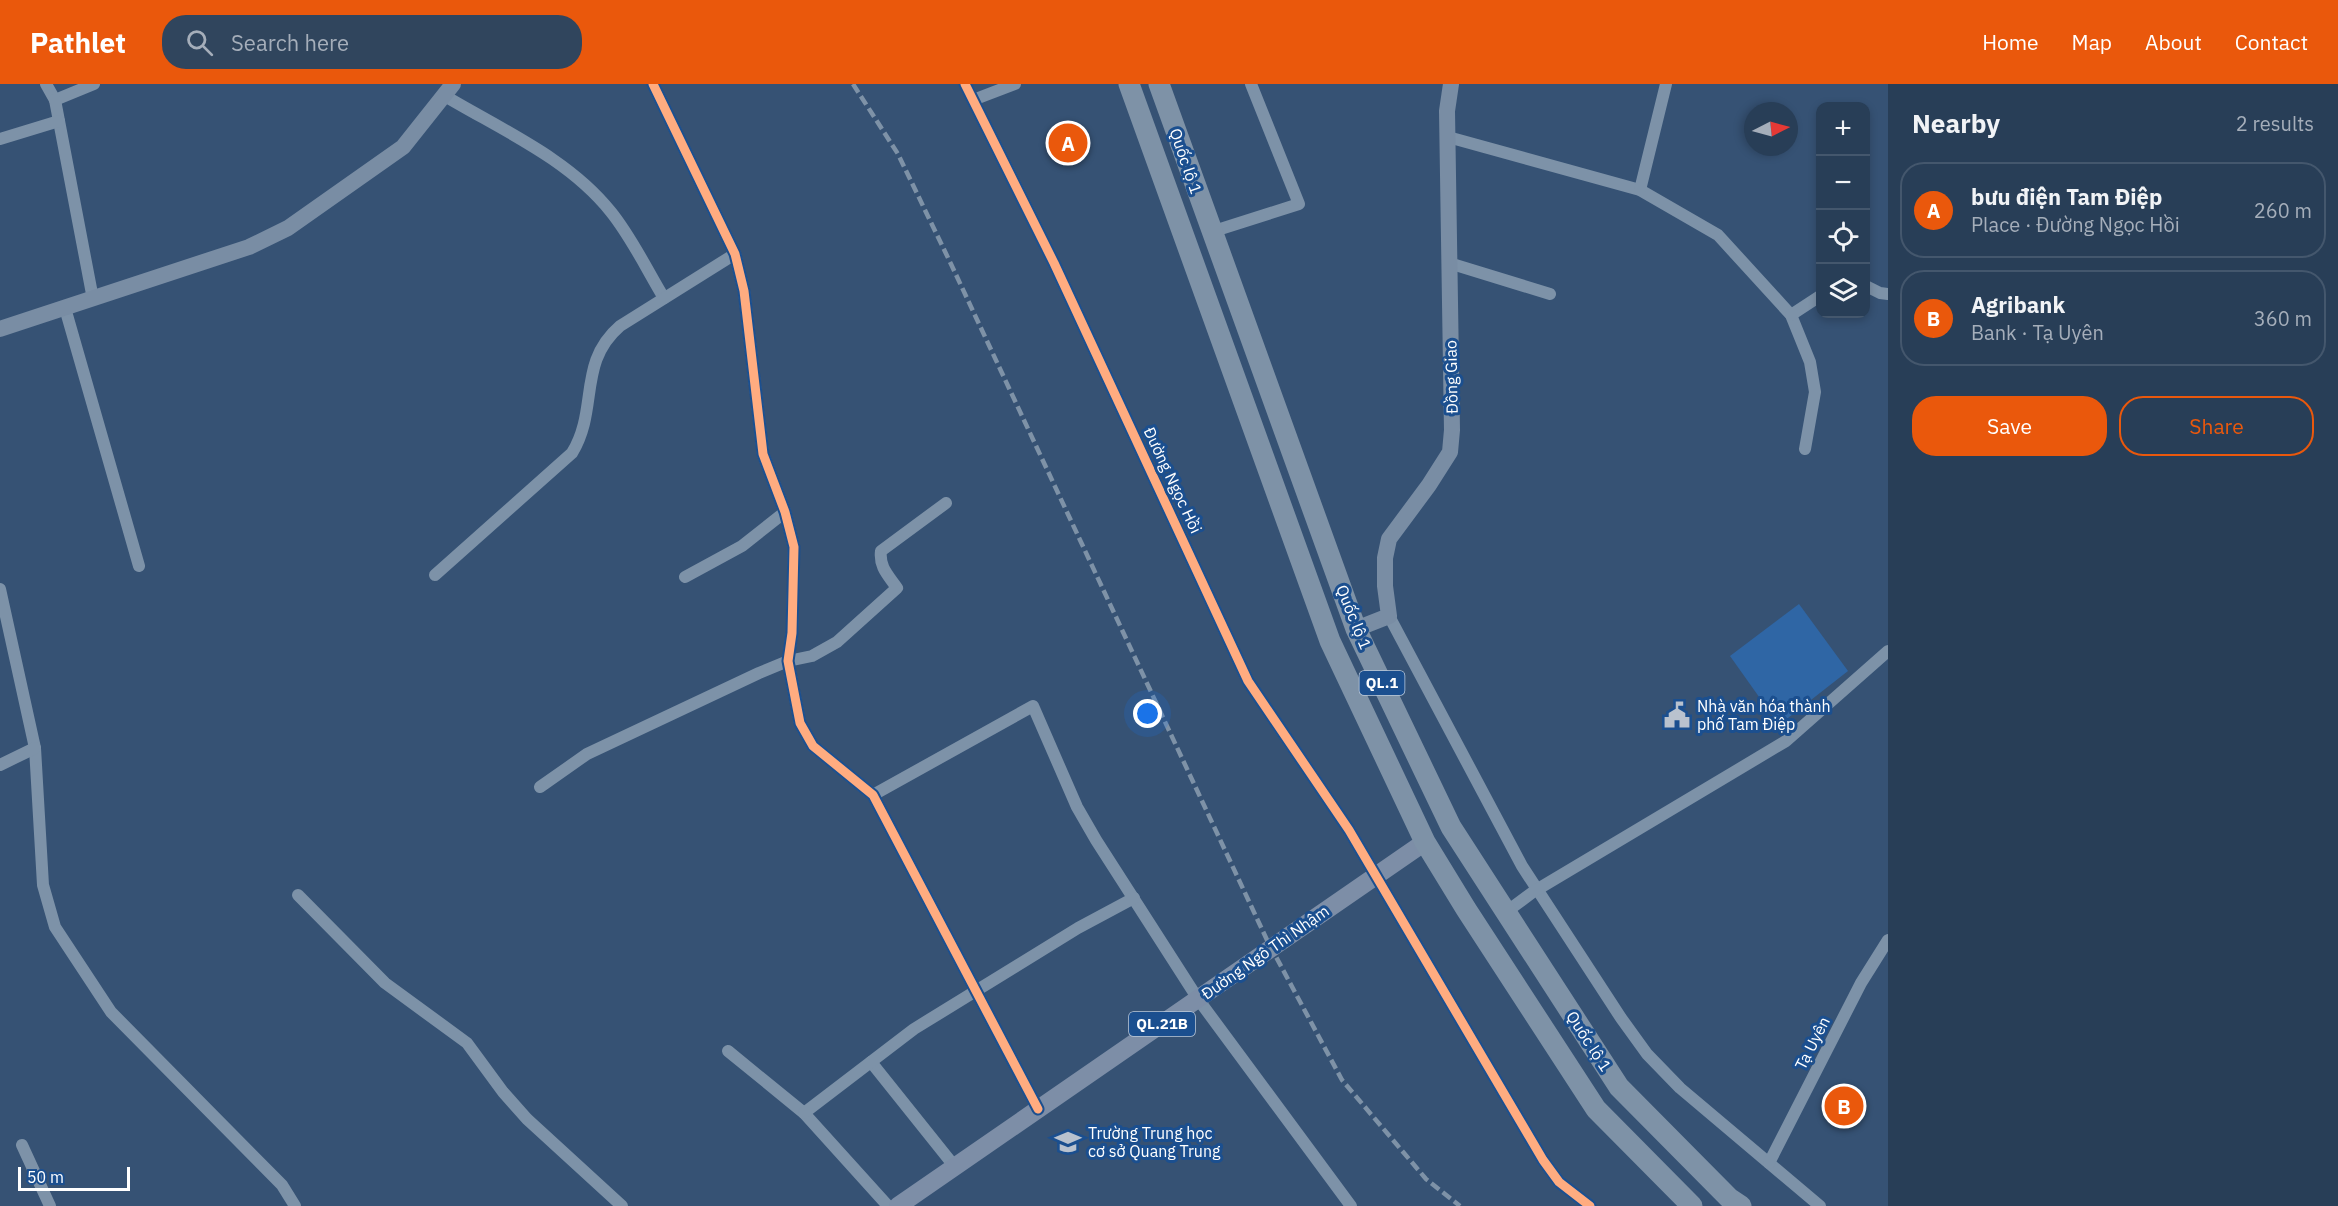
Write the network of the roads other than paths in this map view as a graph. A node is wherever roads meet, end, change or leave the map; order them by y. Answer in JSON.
{"nodes":[{"id":1,"x":46,"y":84,"type":"edge"},
{"id":2,"x":94,"y":84,"type":"edge"},
{"id":3,"x":653,"y":84,"type":"edge"},
{"id":4,"x":965,"y":84,"type":"edge"},
{"id":5,"x":1015,"y":84,"type":"edge"},
{"id":6,"x":1129,"y":84,"type":"edge"},
{"id":7,"x":1160,"y":84,"type":"edge"},
{"id":8,"x":1251,"y":84,"type":"edge"},
{"id":9,"x":1451,"y":84,"type":"edge"},
{"id":10,"x":1666,"y":84,"type":"edge"},
{"id":11,"x":449,"y":90,"type":"edge"},
{"id":12,"x":55,"y":100,"type":"junction"},
{"id":13,"x":973,"y":100,"type":"junction"},
{"id":14,"x":59,"y":122,"type":"junction"},
{"id":15,"x":1448,"y":137,"type":"junction"},
{"id":16,"x":0,"y":139,"type":"edge"},
{"id":17,"x":1640,"y":190,"type":"junction"},
{"id":18,"x":1211,"y":232,"type":"junction"},
{"id":19,"x":735,"y":254,"type":"junction"},
{"id":20,"x":1449,"y":263,"type":"junction"},
{"id":21,"x":1870,"y":288,"type":"edge"},
{"id":22,"x":1551,"y":294,"type":"dead end"},
{"id":23,"x":1888,"y":294,"type":"edge"},
{"id":24,"x":93,"y":298,"type":"junction"},
{"id":25,"x":664,"y":298,"type":"junction"},
{"id":26,"x":1816,"y":299,"type":"edge"},
{"id":27,"x":64,"y":308,"type":"junction"},
{"id":28,"x":1791,"y":315,"type":"junction"},
{"id":29,"x":0,"y":329,"type":"edge"},
{"id":30,"x":1805,"y":449,"type":"dead end"},
{"id":31,"x":946,"y":503,"type":"dead end"},
{"id":32,"x":785,"y":512,"type":"junction"},
{"id":33,"x":139,"y":566,"type":"dead end"},
{"id":34,"x":435,"y":575,"type":"dead end"},
{"id":35,"x":686,"y":577,"type":"dead end"},
{"id":36,"x":0,"y":589,"type":"edge"},
{"id":37,"x":1389,"y":616,"type":"junction"},
{"id":38,"x":1356,"y":628,"type":"junction"},
{"id":39,"x":1888,"y":651,"type":"edge"},
{"id":40,"x":788,"y":661,"type":"junction"},
{"id":41,"x":35,"y":748,"type":"junction"},
{"id":42,"x":0,"y":765,"type":"edge"},
{"id":43,"x":540,"y":787,"type":"dead end"},
{"id":44,"x":873,"y":795,"type":"junction"},
{"id":45,"x":1450,"y":825,"type":"junction"},
{"id":46,"x":1425,"y":842,"type":"junction"},
{"id":47,"x":1375,"y":876,"type":"junction"},
{"id":48,"x":1537,"y":890,"type":"junction"},
{"id":49,"x":298,"y":895,"type":"dead end"},
{"id":50,"x":1134,"y":898,"type":"junction"},
{"id":51,"x":1506,"y":912,"type":"junction"},
{"id":52,"x":1888,"y":940,"type":"edge"},
{"id":53,"x":976,"y":991,"type":"junction"},
{"id":54,"x":1198,"y":999,"type":"junction"},
{"id":55,"x":728,"y":1051,"type":"dead end"},
{"id":56,"x":871,"y":1062,"type":"junction"},
{"id":57,"x":1038,"y":1109,"type":"junction"},
{"id":58,"x":804,"y":1113,"type":"junction"},
{"id":59,"x":22,"y":1145,"type":"dead end"},
{"id":60,"x":1769,"y":1163,"type":"junction"},
{"id":61,"x":955,"y":1167,"type":"junction"},
{"id":62,"x":1730,"y":1203,"type":"edge"},
{"id":63,"x":906,"y":1204,"type":"edge"},
{"id":64,"x":50,"y":1206,"type":"edge"},
{"id":65,"x":295,"y":1206,"type":"edge"},
{"id":66,"x":622,"y":1206,"type":"edge"},
{"id":67,"x":888,"y":1206,"type":"edge"},
{"id":68,"x":1351,"y":1206,"type":"edge"},
{"id":69,"x":1590,"y":1206,"type":"edge"},
{"id":70,"x":1692,"y":1206,"type":"edge"},
{"id":71,"x":1820,"y":1206,"type":"edge"}],
"edges":[{"from":1,"to":12,"type":"street"},
{"from":2,"to":12,"type":"street"},
{"from":3,"to":19,"type":"street"},
{"from":4,"to":13,"type":"street","name":"Đường Ngọc Hồi"},
{"from":5,"to":13,"type":"street"},
{"from":6,"to":46,"type":"highway","name":"Quốc lộ 1","number":"QL.1"},
{"from":7,"to":18,"type":"highway","name":"Quốc lộ 1","number":"QL.1"},
{"from":8,"to":18,"type":"street"},
{"from":9,"to":15,"type":"main road","name":"Đồng Giao"},
{"from":10,"to":17,"type":"street"},
{"from":11,"to":24,"type":"main road"},
{"from":11,"to":25,"type":"street"},
{"from":12,"to":14,"type":"street"},
{"from":13,"to":47,"type":"street","name":"Đường Ngọc Hồi"},
{"from":14,"to":16,"type":"street"},
{"from":14,"to":24,"type":"street"},
{"from":15,"to":17,"type":"street"},
{"from":15,"to":20,"type":"main road","name":"Đồng Giao"},
{"from":17,"to":28,"type":"street"},
{"from":18,"to":38,"type":"highway","name":"Quốc lộ 1","number":"QL.1"},
{"from":19,"to":25,"type":"street"},
{"from":19,"to":32,"type":"street"},
{"from":20,"to":22,"type":"street"},
{"from":20,"to":37,"type":"main road","name":"Đồng Giao"},
{"from":21,"to":23,"type":"street"},
{"from":24,"to":27,"type":"main road"},
{"from":25,"to":34,"type":"street"},
{"from":26,"to":28,"type":"street"},
{"from":27,"to":29,"type":"main road"},
{"from":27,"to":33,"type":"street"},
{"from":28,"to":30,"type":"street"},
{"from":31,"to":40,"type":"street"},
{"from":32,"to":35,"type":"street"},
{"from":32,"to":40,"type":"street"},
{"from":36,"to":41,"type":"street"},
{"from":37,"to":38,"type":"main road"},
{"from":37,"to":48,"type":"street"},
{"from":38,"to":45,"type":"highway","name":"Quốc lộ 1","number":"QL.1"},
{"from":39,"to":48,"type":"street"},
{"from":40,"to":43,"type":"street"},
{"from":40,"to":44,"type":"street"},
{"from":41,"to":42,"type":"street"},
{"from":41,"to":65,"type":"street"},
{"from":44,"to":50,"type":"street"},
{"from":44,"to":53,"type":"street"},
{"from":45,"to":46,"type":"highway"},
{"from":45,"to":51,"type":"highway","name":"Quốc lộ 1","number":"QL.1"},
{"from":46,"to":47,"type":"main road","name":"Đường Ngô Thì Nhậm","number":"QL.21B"},
{"from":46,"to":70,"type":"highway","name":"Quốc lộ 1","number":"QL.1"},
{"from":47,"to":54,"type":"main road","name":"Đường Ngô Thì Nhậm","number":"QL.21B"},
{"from":47,"to":69,"type":"street","name":"Đường Ngọc Hồi"},
{"from":48,"to":51,"type":"street"},
{"from":48,"to":60,"type":"street"},
{"from":49,"to":66,"type":"street"},
{"from":50,"to":53,"type":"street"},
{"from":50,"to":54,"type":"street"},
{"from":51,"to":62,"type":"highway","name":"Quốc lộ 1","number":"QL.1"},
{"from":52,"to":60,"type":"street","name":"Tạ Uyên"},
{"from":53,"to":56,"type":"street"},
{"from":53,"to":57,"type":"street"},
{"from":54,"to":57,"type":"main road","name":"Đường Ngô Thì Nhậm","number":"QL.21B"},
{"from":54,"to":68,"type":"street"},
{"from":55,"to":58,"type":"street"},
{"from":56,"to":58,"type":"street"},
{"from":56,"to":61,"type":"street"},
{"from":57,"to":61,"type":"main road","name":"Đường Ngô Thì Nhậm","number":"QL.21B"},
{"from":58,"to":67,"type":"street"},
{"from":59,"to":64,"type":"street"},
{"from":60,"to":71,"type":"street"},
{"from":61,"to":63,"type":"main road","name":"Đường Ngô Thì Nhậm","number":"QL.21B"}]}
